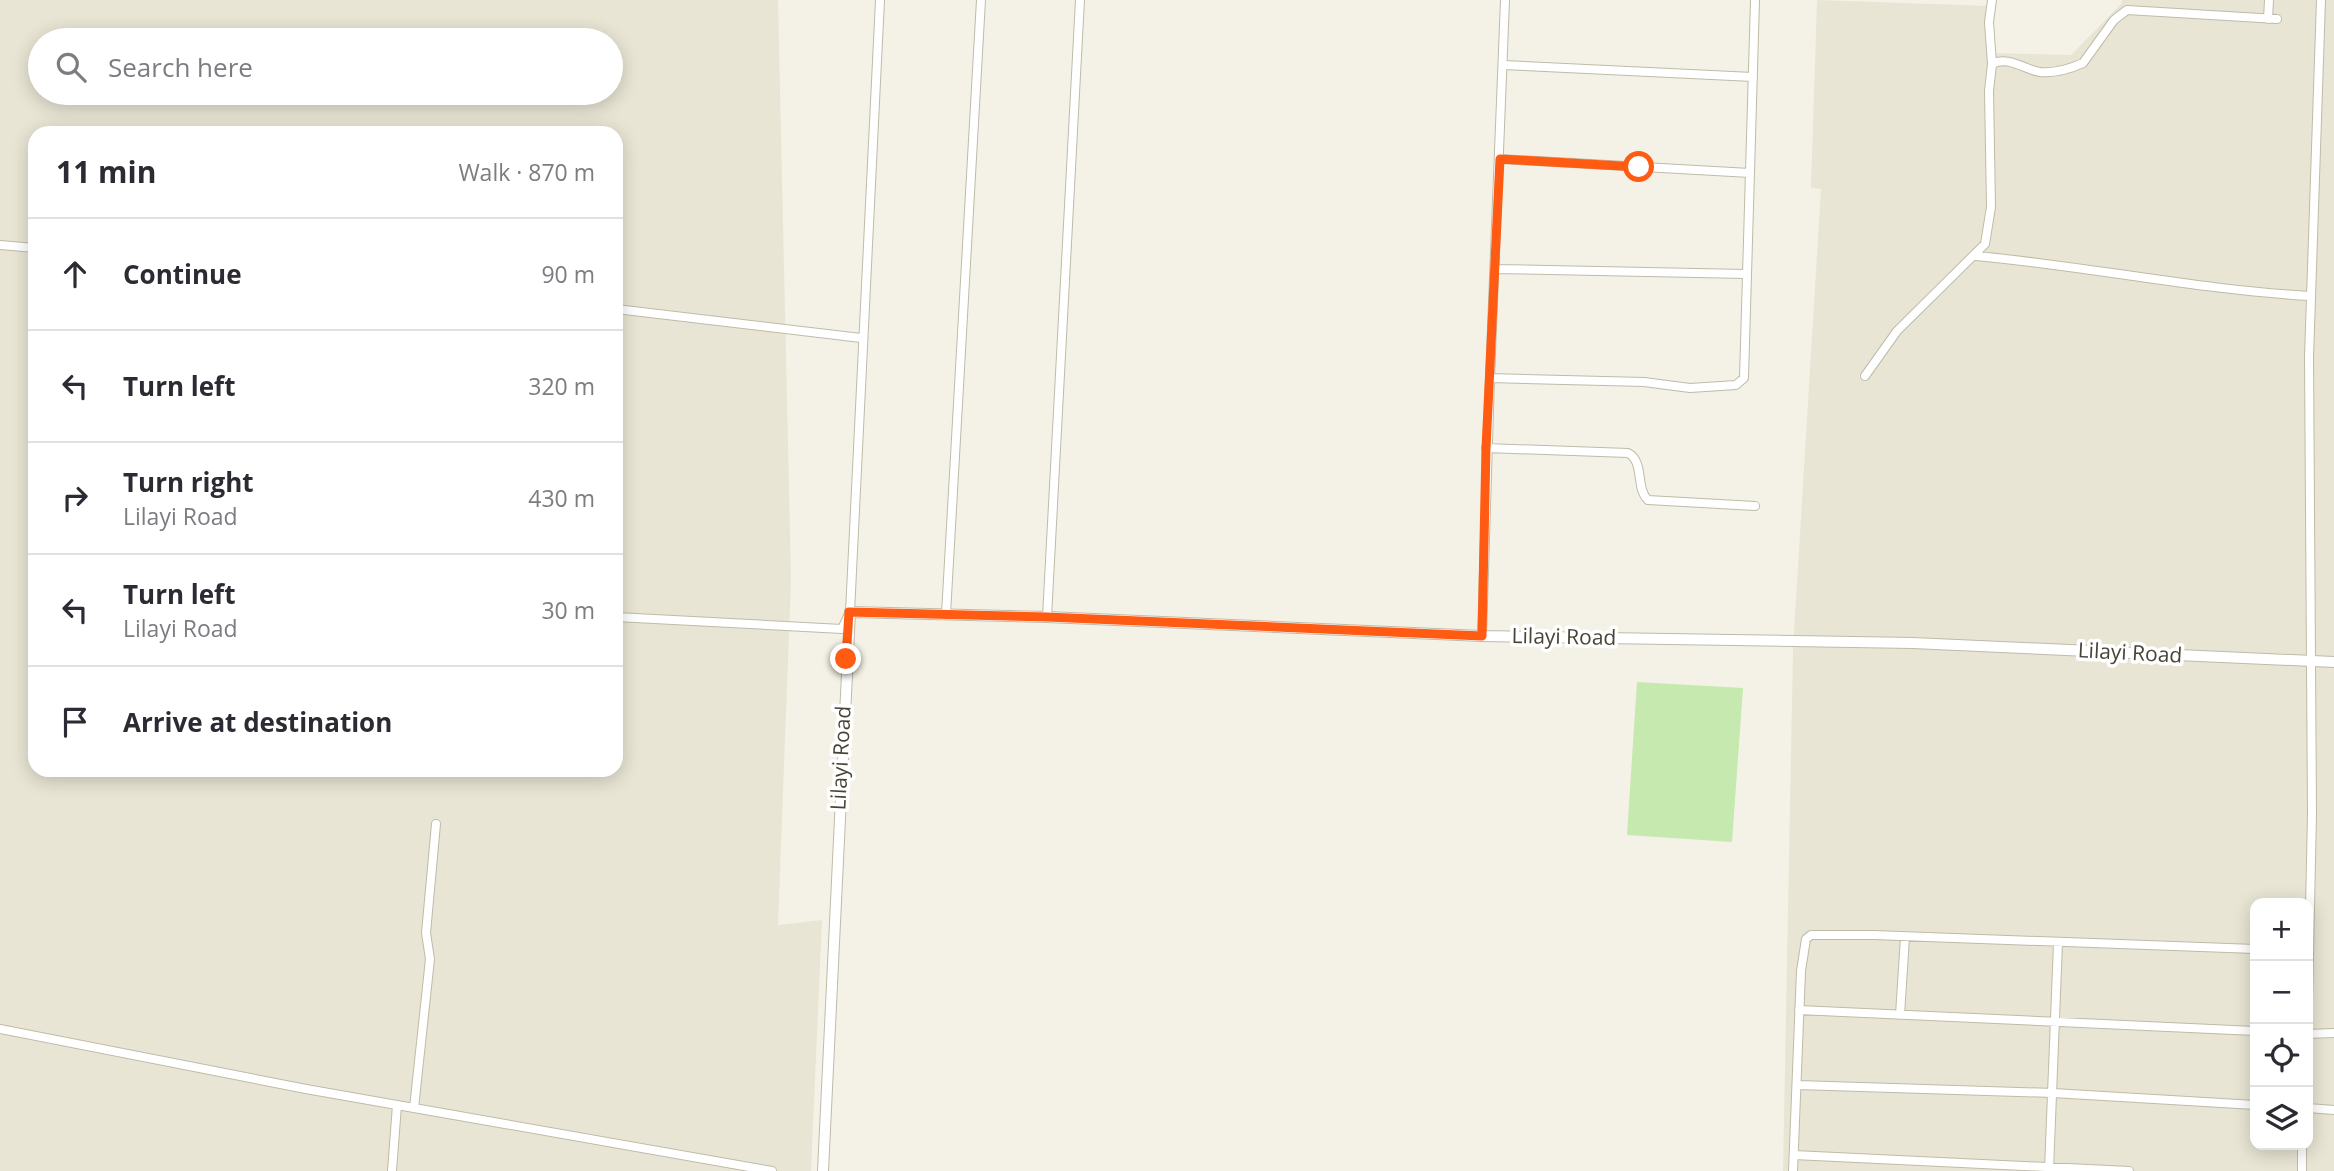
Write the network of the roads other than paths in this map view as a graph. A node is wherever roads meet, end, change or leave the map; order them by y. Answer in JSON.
{"nodes":[{"id":1,"x":880,"y":0,"type":"edge"},
{"id":2,"x":981,"y":0,"type":"edge"},
{"id":3,"x":1080,"y":0,"type":"edge"},
{"id":4,"x":1506,"y":0,"type":"edge"},
{"id":5,"x":1755,"y":0,"type":"edge"},
{"id":6,"x":1992,"y":0,"type":"edge"},
{"id":7,"x":2127,"y":0,"type":"edge"},
{"id":8,"x":2269,"y":0,"type":"edge"},
{"id":9,"x":2320,"y":0,"type":"edge"},
{"id":10,"x":2127,"y":10,"type":"junction"},
{"id":11,"x":1993,"y":64,"type":"junction"},
{"id":12,"x":1503,"y":65,"type":"junction"},
{"id":13,"x":1753,"y":78,"type":"junction"},
{"id":14,"x":1500,"y":159,"type":"junction"},
{"id":15,"x":1749,"y":173,"type":"junction"},
{"id":16,"x":0,"y":244,"type":"edge"},
{"id":17,"x":28,"y":247,"type":"edge"},
{"id":18,"x":1976,"y":256,"type":"junction"},
{"id":19,"x":1495,"y":269,"type":"junction"},
{"id":20,"x":1746,"y":274,"type":"junction"},
{"id":21,"x":2311,"y":296,"type":"junction"},
{"id":22,"x":623,"y":310,"type":"edge"},
{"id":23,"x":861,"y":338,"type":"junction"},
{"id":24,"x":1866,"y":376,"type":"dead end"},
{"id":25,"x":1490,"y":378,"type":"junction"},
{"id":26,"x":1486,"y":448,"type":"junction"},
{"id":27,"x":1755,"y":506,"type":"dead end"},
{"id":28,"x":849,"y":612,"type":"junction"},
{"id":29,"x":946,"y":614,"type":"junction"},
{"id":30,"x":623,"y":617,"type":"edge"},
{"id":31,"x":1047,"y":617,"type":"junction"},
{"id":32,"x":1482,"y":636,"type":"junction"},
{"id":33,"x":2312,"y":661,"type":"junction"},
{"id":34,"x":2334,"y":662,"type":"edge"},
{"id":35,"x":436,"y":824,"type":"dead end"},
{"id":36,"x":2309,"y":898,"type":"edge"},
{"id":37,"x":1905,"y":937,"type":"junction"},
{"id":38,"x":2058,"y":943,"type":"junction"},
{"id":39,"x":2250,"y":949,"type":"edge"},
{"id":40,"x":1799,"y":1010,"type":"junction"},
{"id":41,"x":1900,"y":1015,"type":"junction"},
{"id":42,"x":2054,"y":1021,"type":"junction"},
{"id":43,"x":0,"y":1029,"type":"edge"},
{"id":44,"x":2250,"y":1031,"type":"edge"},
{"id":45,"x":2334,"y":1033,"type":"edge"},
{"id":46,"x":2313,"y":1034,"type":"edge"},
{"id":47,"x":1798,"y":1085,"type":"junction"},
{"id":48,"x":2053,"y":1093,"type":"junction"},
{"id":49,"x":397,"y":1105,"type":"junction"},
{"id":50,"x":2250,"y":1105,"type":"edge"},
{"id":51,"x":414,"y":1108,"type":"junction"},
{"id":52,"x":2313,"y":1108,"type":"edge"},
{"id":53,"x":2334,"y":1110,"type":"edge"},
{"id":54,"x":2302,"y":1150,"type":"edge"},
{"id":55,"x":1794,"y":1155,"type":"junction"},
{"id":56,"x":2049,"y":1169,"type":"edge"},
{"id":57,"x":392,"y":1171,"type":"edge"},
{"id":58,"x":772,"y":1171,"type":"edge"},
{"id":59,"x":823,"y":1171,"type":"edge"},
{"id":60,"x":1793,"y":1171,"type":"edge"},
{"id":61,"x":2129,"y":1171,"type":"edge"},
{"id":62,"x":2301,"y":1171,"type":"edge"}],
"edges":[{"from":1,"to":23,"type":"street"},
{"from":2,"to":29,"type":"street"},
{"from":3,"to":31,"type":"street"},
{"from":4,"to":12,"type":"street"},
{"from":5,"to":13,"type":"street"},
{"from":6,"to":11,"type":"street"},
{"from":7,"to":10,"type":"street"},
{"from":8,"to":10,"type":"street"},
{"from":9,"to":21,"type":"street"},
{"from":10,"to":11,"type":"street"},
{"from":11,"to":18,"type":"street"},
{"from":12,"to":13,"type":"street"},
{"from":12,"to":14,"type":"street"},
{"from":13,"to":15,"type":"street"},
{"from":14,"to":15,"type":"street"},
{"from":14,"to":19,"type":"street"},
{"from":15,"to":20,"type":"street"},
{"from":16,"to":17,"type":"street"},
{"from":18,"to":21,"type":"street"},
{"from":18,"to":24,"type":"street"},
{"from":19,"to":20,"type":"street"},
{"from":19,"to":25,"type":"street"},
{"from":20,"to":25,"type":"street"},
{"from":21,"to":33,"type":"street"},
{"from":22,"to":23,"type":"street"},
{"from":23,"to":28,"type":"street"},
{"from":25,"to":26,"type":"street"},
{"from":26,"to":27,"type":"street"},
{"from":26,"to":32,"type":"street"},
{"from":28,"to":29,"type":"street","name":"Lilayi Road"},
{"from":28,"to":30,"type":"street"},
{"from":28,"to":59,"type":"street","name":"Lilayi Road"},
{"from":29,"to":31,"type":"street","name":"Lilayi Road"},
{"from":31,"to":32,"type":"street","name":"Lilayi Road"},
{"from":32,"to":33,"type":"street","name":"Lilayi Road"},
{"from":33,"to":34,"type":"street","name":"Lilayi Road"},
{"from":33,"to":36,"type":"street"},
{"from":35,"to":51,"type":"street"},
{"from":37,"to":38,"type":"street"},
{"from":37,"to":40,"type":"street"},
{"from":37,"to":41,"type":"street"},
{"from":38,"to":39,"type":"street"},
{"from":38,"to":42,"type":"street"},
{"from":40,"to":41,"type":"street"},
{"from":40,"to":47,"type":"street"},
{"from":41,"to":42,"type":"street"},
{"from":42,"to":44,"type":"street"},
{"from":42,"to":48,"type":"street"},
{"from":43,"to":49,"type":"street"},
{"from":45,"to":46,"type":"street"},
{"from":47,"to":48,"type":"street"},
{"from":47,"to":55,"type":"street"},
{"from":48,"to":50,"type":"street"},
{"from":48,"to":56,"type":"street"},
{"from":49,"to":51,"type":"street"},
{"from":49,"to":57,"type":"street"},
{"from":51,"to":58,"type":"street"},
{"from":52,"to":53,"type":"street"},
{"from":54,"to":62,"type":"street"},
{"from":55,"to":56,"type":"street"},
{"from":55,"to":60,"type":"street"},
{"from":56,"to":61,"type":"street"}]}
